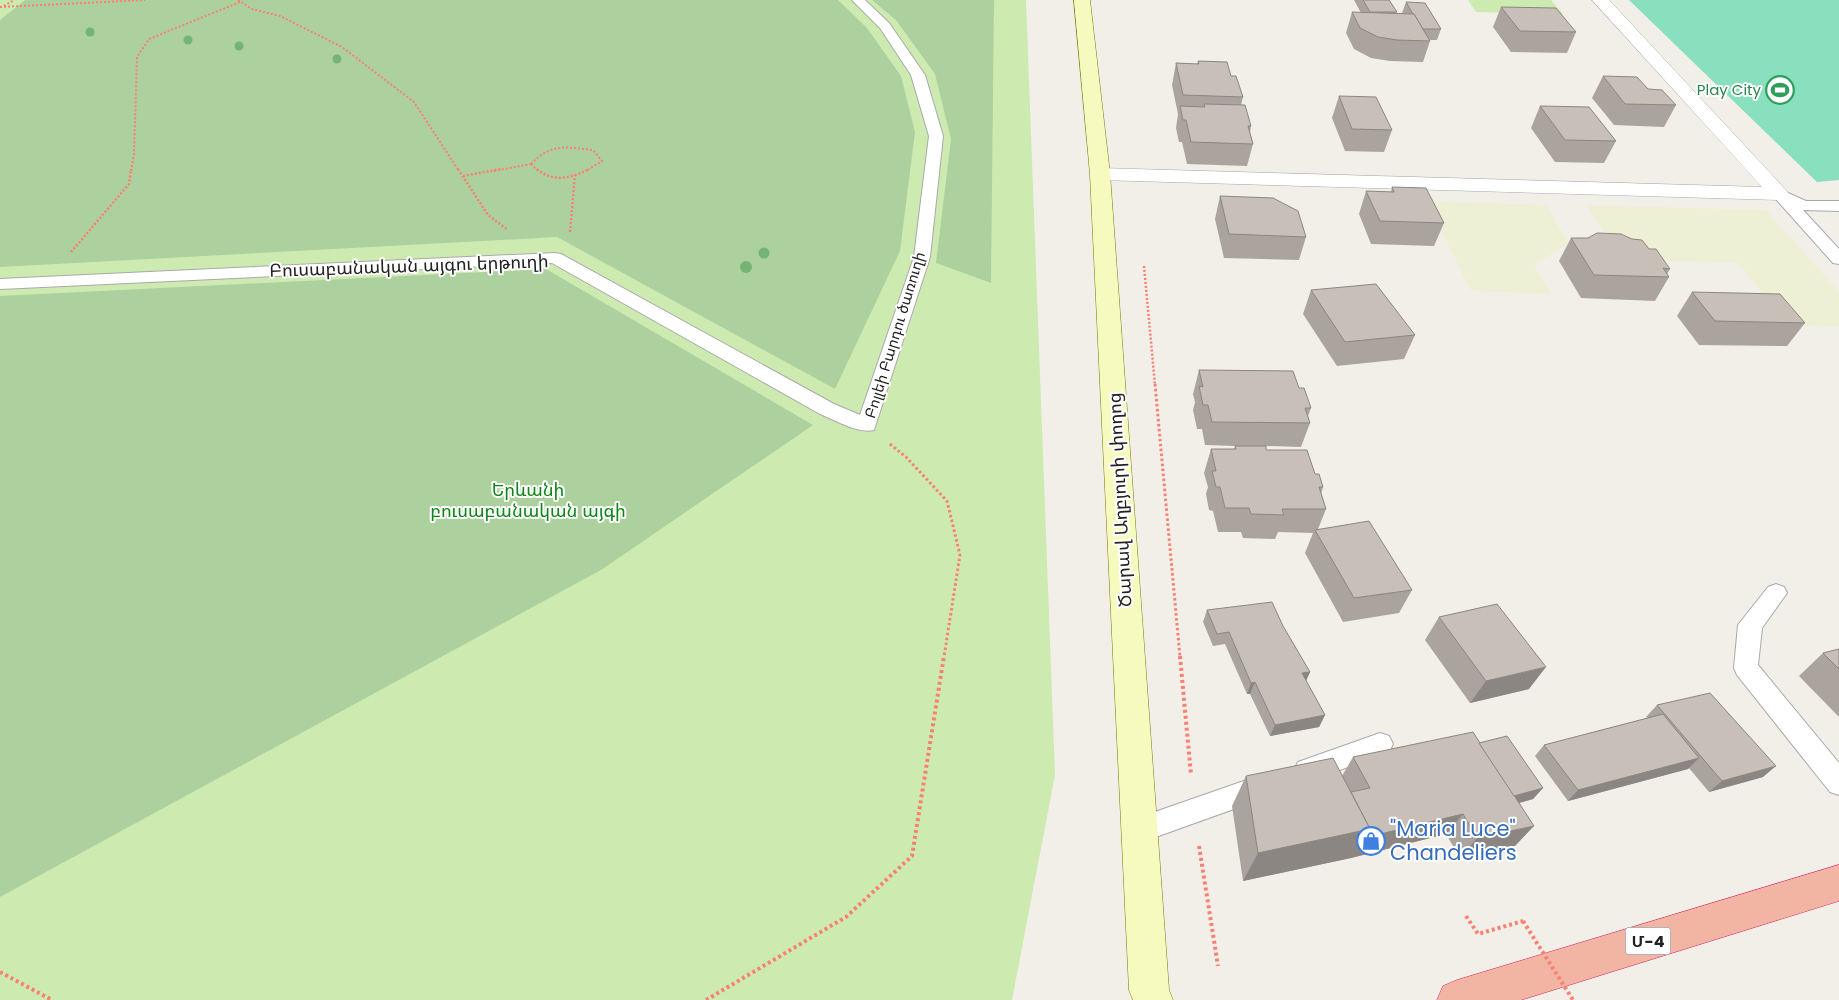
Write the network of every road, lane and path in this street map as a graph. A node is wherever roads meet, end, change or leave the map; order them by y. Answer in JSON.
{"nodes":[{"id":1,"x":14,"y":0,"type":"edge"},
{"id":2,"x":145,"y":0,"type":"edge"},
{"id":3,"x":858,"y":0,"type":"edge"},
{"id":4,"x":1082,"y":0,"type":"edge"},
{"id":5,"x":1600,"y":0,"type":"edge"},
{"id":6,"x":240,"y":1,"type":"edge"},
{"id":7,"x":1,"y":8,"type":"edge"},
{"id":8,"x":531,"y":164,"type":"junction"},
{"id":9,"x":1100,"y":174,"type":"junction"},
{"id":10,"x":575,"y":175,"type":"junction"},
{"id":11,"x":463,"y":176,"type":"junction"},
{"id":12,"x":1779,"y":194,"type":"junction"},
{"id":13,"x":1839,"y":206,"type":"edge"},
{"id":14,"x":544,"y":258,"type":"junction"},
{"id":15,"x":1839,"y":259,"type":"edge"},
{"id":16,"x":567,"y":265,"type":"junction"},
{"id":17,"x":1143,"y":265,"type":"dead end"},
{"id":18,"x":46,"y":282,"type":"junction"},
{"id":19,"x":0,"y":284,"type":"edge"},
{"id":20,"x":867,"y":425,"type":"junction"},
{"id":21,"x":1776,"y":593,"type":"dead end"},
{"id":22,"x":1380,"y":744,"type":"dead end"},
{"id":23,"x":1839,"y":783,"type":"edge"},
{"id":24,"x":1194,"y":811,"type":"junction"},
{"id":25,"x":1140,"y":830,"type":"junction"},
{"id":26,"x":1839,"y":883,"type":"edge"},
{"id":27,"x":1466,"y":916,"type":"dead end"},
{"id":28,"x":1218,"y":966,"type":"dead end"},
{"id":29,"x":0,"y":972,"type":"edge"},
{"id":30,"x":52,"y":1000,"type":"edge"},
{"id":31,"x":706,"y":1000,"type":"edge"},
{"id":32,"x":1153,"y":1000,"type":"edge"},
{"id":33,"x":1457,"y":1000,"type":"edge"},
{"id":34,"x":1573,"y":1000,"type":"edge"}],
"edges":[{"from":1,"to":7,"type":"path"},
{"from":2,"to":7,"type":"path"},
{"from":3,"to":20,"type":"lane","name":"Բոլլեի Բարդու ծառուղի"},
{"from":4,"to":9,"type":"main road","name":"Ծարավ Աղբյուրի փողոց"},
{"from":5,"to":12,"type":"street"},
{"from":6,"to":11,"type":"path"},
{"from":6,"to":18,"type":"path"},
{"from":8,"to":10,"type":"path"},
{"from":8,"to":10,"type":"path"},
{"from":8,"to":11,"type":"path"},
{"from":9,"to":12,"type":"street"},
{"from":9,"to":25,"type":"main road","name":"Ծարավ Աղբյուրի փողոց"},
{"from":10,"to":16,"type":"path"},
{"from":11,"to":14,"type":"path"},
{"from":12,"to":13,"type":"lane"},
{"from":12,"to":15,"type":"lane"},
{"from":14,"to":16,"type":"lane","name":"Բուսաբանական այգու երթուղի"},
{"from":14,"to":18,"type":"lane","name":"Բուսաբանական այգու երթուղի"},
{"from":16,"to":20,"type":"lane","name":"Բուսաբանական այգու երթուղի"},
{"from":17,"to":24,"type":"path"},
{"from":18,"to":19,"type":"lane","name":"Բուսաբանական այգու երթուղի"},
{"from":20,"to":31,"type":"path"},
{"from":21,"to":23,"type":"lane"},
{"from":22,"to":24,"type":"lane"},
{"from":24,"to":25,"type":"lane"},
{"from":24,"to":28,"type":"path"},
{"from":25,"to":32,"type":"main road","name":"Ծարավ Աղբյուրի փողոց"},
{"from":26,"to":33,"type":"highway","number":"Մ-4"},
{"from":27,"to":34,"type":"path","bridge":true},
{"from":29,"to":30,"type":"path"}]}
